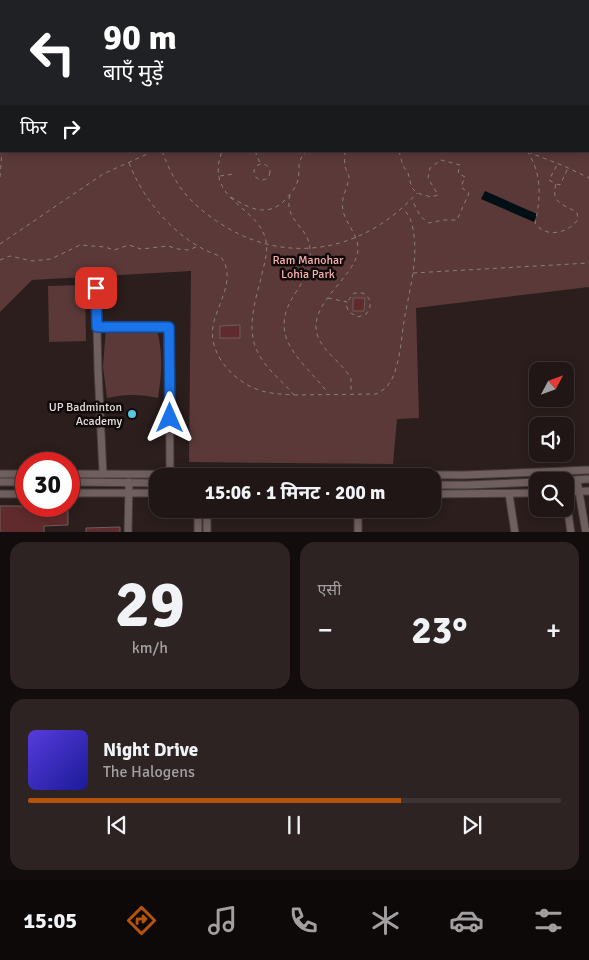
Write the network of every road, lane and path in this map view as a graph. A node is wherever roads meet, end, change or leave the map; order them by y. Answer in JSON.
{"nodes":[{"id":1,"x":2,"y":152,"type":"edge"},
{"id":2,"x":152,"y":152,"type":"edge"},
{"id":3,"x":162,"y":152,"type":"edge"},
{"id":4,"x":222,"y":152,"type":"edge"},
{"id":5,"x":255,"y":152,"type":"edge"},
{"id":6,"x":306,"y":152,"type":"edge"},
{"id":7,"x":345,"y":152,"type":"edge"},
{"id":8,"x":400,"y":152,"type":"edge"},
{"id":9,"x":528,"y":152,"type":"edge"},
{"id":10,"x":530,"y":152,"type":"edge"},
{"id":11,"x":129,"y":163,"type":"junction"},
{"id":12,"x":558,"y":163,"type":"junction"},
{"id":13,"x":260,"y":164,"type":"junction"},
{"id":14,"x":568,"y":168,"type":"junction"},
{"id":15,"x":233,"y":174,"type":"dead end"},
{"id":16,"x":219,"y":176,"type":"junction"},
{"id":17,"x":0,"y":177,"type":"edge"},
{"id":18,"x":589,"y":178,"type":"edge"},
{"id":19,"x":556,"y":184,"type":"junction"},
{"id":20,"x":417,"y":193,"type":"junction"},
{"id":21,"x":229,"y":195,"type":"junction"},
{"id":22,"x":290,"y":195,"type":"junction"},
{"id":23,"x":412,"y":199,"type":"junction"},
{"id":24,"x":403,"y":208,"type":"junction"},
{"id":25,"x":356,"y":238,"type":"junction"},
{"id":26,"x":0,"y":244,"type":"edge"},
{"id":27,"x":267,"y":245,"type":"junction"},
{"id":28,"x":198,"y":246,"type":"junction"},
{"id":29,"x":310,"y":248,"type":"junction"},
{"id":30,"x":0,"y":260,"type":"edge"},
{"id":31,"x":589,"y":262,"type":"edge"},
{"id":32,"x":413,"y":273,"type":"junction"},
{"id":33,"x":96,"y":288,"type":"dead end"},
{"id":34,"x":328,"y":298,"type":"junction"},
{"id":35,"x":347,"y":302,"type":"junction"},
{"id":36,"x":97,"y":327,"type":"junction"},
{"id":37,"x":329,"y":394,"type":"junction"},
{"id":38,"x":351,"y":394,"type":"junction"},
{"id":39,"x":294,"y":395,"type":"junction"},
{"id":40,"x":170,"y":468,"type":"edge"},
{"id":41,"x":589,"y":470,"type":"edge"},
{"id":42,"x":562,"y":472,"type":"edge"},
{"id":43,"x":529,"y":473,"type":"edge"},
{"id":44,"x":0,"y":474,"type":"edge"},
{"id":45,"x":15,"y":474,"type":"edge"},
{"id":46,"x":80,"y":474,"type":"edge"},
{"id":47,"x":103,"y":474,"type":"junction"},
{"id":48,"x":149,"y":474,"type":"edge"},
{"id":49,"x":441,"y":475,"type":"edge"},
{"id":50,"x":589,"y":479,"type":"edge"},
{"id":51,"x":574,"y":480,"type":"edge"},
{"id":52,"x":577,"y":480,"type":"junction"},
{"id":53,"x":0,"y":482,"type":"edge"},
{"id":54,"x":15,"y":482,"type":"edge"},
{"id":55,"x":80,"y":482,"type":"edge"},
{"id":56,"x":130,"y":482,"type":"junction"},
{"id":57,"x":149,"y":482,"type":"edge"},
{"id":58,"x":529,"y":482,"type":"edge"},
{"id":59,"x":441,"y":485,"type":"edge"},
{"id":60,"x":574,"y":491,"type":"edge"},
{"id":61,"x":579,"y":491,"type":"junction"},
{"id":62,"x":589,"y":491,"type":"edge"},
{"id":63,"x":80,"y":493,"type":"edge"},
{"id":64,"x":129,"y":493,"type":"junction"},
{"id":65,"x":149,"y":493,"type":"edge"},
{"id":66,"x":529,"y":493,"type":"edge"},
{"id":67,"x":0,"y":494,"type":"edge"},
{"id":68,"x":15,"y":494,"type":"edge"},
{"id":69,"x":441,"y":494,"type":"edge"},
{"id":70,"x":509,"y":494,"type":"junction"},
{"id":71,"x":569,"y":517,"type":"edge"},
{"id":72,"x":198,"y":518,"type":"edge"},
{"id":73,"x":207,"y":518,"type":"edge"},
{"id":74,"x":358,"y":518,"type":"edge"},
{"id":75,"x":128,"y":532,"type":"edge"},
{"id":76,"x":198,"y":532,"type":"edge"},
{"id":77,"x":207,"y":532,"type":"edge"},
{"id":78,"x":358,"y":532,"type":"edge"},
{"id":79,"x":515,"y":532,"type":"edge"},
{"id":80,"x":572,"y":532,"type":"edge"},
{"id":81,"x":586,"y":532,"type":"edge"}],
"edges":[{"from":1,"to":17,"type":"path"},
{"from":2,"to":11,"type":"path"},
{"from":3,"to":27,"type":"path"},
{"from":4,"to":16,"type":"path"},
{"from":5,"to":13,"type":"path"},
{"from":6,"to":22,"type":"path"},
{"from":7,"to":25,"type":"path"},
{"from":8,"to":20,"type":"path"},
{"from":9,"to":19,"type":"path"},
{"from":10,"to":12,"type":"path"},
{"from":11,"to":26,"type":"path"},
{"from":11,"to":28,"type":"path"},
{"from":12,"to":14,"type":"path"},
{"from":12,"to":19,"type":"path"},
{"from":13,"to":13,"type":"path"},
{"from":14,"to":18,"type":"path"},
{"from":14,"to":19,"type":"path"},
{"from":15,"to":16,"type":"path"},
{"from":16,"to":21,"type":"path"},
{"from":20,"to":23,"type":"path"},
{"from":20,"to":23,"type":"path"},
{"from":21,"to":22,"type":"path"},
{"from":21,"to":27,"type":"path"},
{"from":22,"to":29,"type":"path"},
{"from":23,"to":24,"type":"path"},
{"from":24,"to":25,"type":"path"},
{"from":24,"to":32,"type":"path"},
{"from":25,"to":29,"type":"path"},
{"from":25,"to":34,"type":"path"},
{"from":27,"to":29,"type":"path"},
{"from":27,"to":39,"type":"path"},
{"from":28,"to":30,"type":"path"},
{"from":28,"to":39,"type":"path"},
{"from":29,"to":37,"type":"path"},
{"from":31,"to":32,"type":"path"},
{"from":32,"to":38,"type":"path"},
{"from":33,"to":36,"type":"street"},
{"from":34,"to":35,"type":"path"},
{"from":34,"to":38,"type":"path"},
{"from":35,"to":35,"type":"path"},
{"from":36,"to":40,"type":"street"},
{"from":36,"to":47,"type":"street"},
{"from":37,"to":38,"type":"path"},
{"from":37,"to":39,"type":"path"},
{"from":41,"to":42,"type":"street"},
{"from":43,"to":49,"type":"street"},
{"from":44,"to":45,"type":"street"},
{"from":46,"to":47,"type":"street"},
{"from":47,"to":48,"type":"street"},
{"from":50,"to":52,"type":"street"},
{"from":51,"to":52,"type":"street"},
{"from":52,"to":61,"type":"street"},
{"from":53,"to":54,"type":"street"},
{"from":55,"to":56,"type":"street"},
{"from":56,"to":57,"type":"street"},
{"from":56,"to":64,"type":"street"},
{"from":58,"to":59,"type":"street"},
{"from":60,"to":61,"type":"street"},
{"from":61,"to":62,"type":"street"},
{"from":61,"to":81,"type":"street"},
{"from":63,"to":64,"type":"street"},
{"from":64,"to":65,"type":"street"},
{"from":64,"to":75,"type":"street"},
{"from":66,"to":70,"type":"street"},
{"from":67,"to":68,"type":"street"},
{"from":69,"to":70,"type":"street"},
{"from":70,"to":79,"type":"street"},
{"from":71,"to":80,"type":"street"},
{"from":72,"to":76,"type":"street"},
{"from":73,"to":77,"type":"street"},
{"from":74,"to":78,"type":"street"}]}
